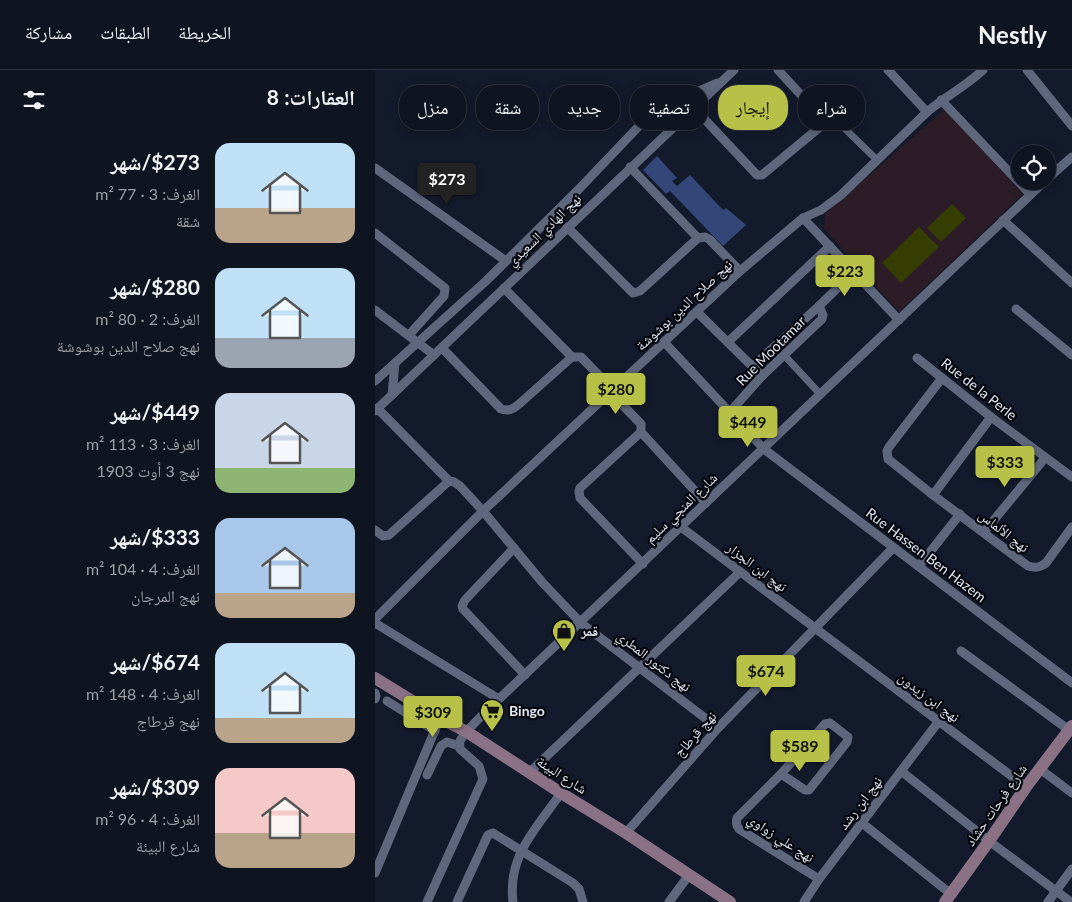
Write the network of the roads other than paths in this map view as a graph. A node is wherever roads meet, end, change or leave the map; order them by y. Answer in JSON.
{"nodes":[{"id":1,"x":734,"y":70,"type":"edge"},
{"id":2,"x":778,"y":70,"type":"edge"},
{"id":3,"x":888,"y":70,"type":"edge"},
{"id":4,"x":983,"y":70,"type":"edge"},
{"id":5,"x":1027,"y":70,"type":"edge"},
{"id":6,"x":723,"y":80,"type":"junction"},
{"id":7,"x":798,"y":92,"type":"edge"},
{"id":8,"x":708,"y":94,"type":"edge"},
{"id":9,"x":941,"y":100,"type":"junction"},
{"id":10,"x":927,"y":112,"type":"junction"},
{"id":11,"x":708,"y":123,"type":"edge"},
{"id":12,"x":1072,"y":126,"type":"edge"},
{"id":13,"x":671,"y":130,"type":"edge"},
{"id":14,"x":817,"y":130,"type":"edge"},
{"id":15,"x":846,"y":130,"type":"edge"},
{"id":16,"x":1072,"y":157,"type":"edge"},
{"id":17,"x":876,"y":159,"type":"junction"},
{"id":18,"x":631,"y":167,"type":"junction"},
{"id":19,"x":375,"y":168,"type":"edge"},
{"id":20,"x":1056,"y":171,"type":"edge"},
{"id":21,"x":1035,"y":190,"type":"edge"},
{"id":22,"x":1030,"y":194,"type":"junction"},
{"id":23,"x":803,"y":218,"type":"junction"},
{"id":24,"x":1003,"y":220,"type":"junction"},
{"id":25,"x":567,"y":227,"type":"junction"},
{"id":26,"x":375,"y":233,"type":"edge"},
{"id":27,"x":698,"y":238,"type":"junction"},
{"id":28,"x":830,"y":246,"type":"junction"},
{"id":29,"x":506,"y":261,"type":"junction"},
{"id":30,"x":740,"y":271,"type":"junction"},
{"id":31,"x":854,"y":272,"type":"junction"},
{"id":32,"x":1072,"y":283,"type":"edge"},
{"id":33,"x":504,"y":288,"type":"junction"},
{"id":34,"x":819,"y":306,"type":"junction"},
{"id":35,"x":1016,"y":309,"type":"dead end"},
{"id":36,"x":375,"y":310,"type":"edge"},
{"id":37,"x":697,"y":312,"type":"junction"},
{"id":38,"x":899,"y":320,"type":"junction"},
{"id":39,"x":409,"y":335,"type":"junction"},
{"id":40,"x":418,"y":342,"type":"junction"},
{"id":41,"x":664,"y":342,"type":"junction"},
{"id":42,"x":728,"y":342,"type":"junction"},
{"id":43,"x":442,"y":348,"type":"junction"},
{"id":44,"x":434,"y":355,"type":"junction"},
{"id":45,"x":783,"y":355,"type":"junction"},
{"id":46,"x":1072,"y":355,"type":"edge"},
{"id":47,"x":572,"y":357,"type":"junction"},
{"id":48,"x":917,"y":358,"type":"dead end"},
{"id":49,"x":395,"y":363,"type":"junction"},
{"id":50,"x":753,"y":366,"type":"junction"},
{"id":51,"x":762,"y":376,"type":"junction"},
{"id":52,"x":942,"y":378,"type":"junction"},
{"id":53,"x":375,"y":381,"type":"edge"},
{"id":54,"x":612,"y":391,"type":"junction"},
{"id":55,"x":392,"y":395,"type":"junction"},
{"id":56,"x":821,"y":395,"type":"junction"},
{"id":57,"x":376,"y":410,"type":"edge"},
{"id":58,"x":730,"y":412,"type":"junction"},
{"id":59,"x":991,"y":417,"type":"junction"},
{"id":60,"x":641,"y":432,"type":"junction"},
{"id":61,"x":764,"y":449,"type":"junction"},
{"id":62,"x":1045,"y":458,"type":"junction"},
{"id":63,"x":1072,"y":477,"type":"edge"},
{"id":64,"x":449,"y":481,"type":"junction"},
{"id":65,"x":933,"y":495,"type":"junction"},
{"id":66,"x":706,"y":503,"type":"junction"},
{"id":67,"x":483,"y":511,"type":"junction"},
{"id":68,"x":960,"y":514,"type":"junction"},
{"id":69,"x":681,"y":527,"type":"junction"},
{"id":70,"x":1072,"y":527,"type":"edge"},
{"id":71,"x":375,"y":530,"type":"edge"},
{"id":72,"x":985,"y":532,"type":"junction"},
{"id":73,"x":514,"y":548,"type":"junction"},
{"id":74,"x":893,"y":548,"type":"junction"},
{"id":75,"x":643,"y":564,"type":"junction"},
{"id":76,"x":919,"y":566,"type":"junction"},
{"id":77,"x":740,"y":572,"type":"junction"},
{"id":78,"x":375,"y":619,"type":"edge"},
{"id":79,"x":375,"y":623,"type":"edge"},
{"id":80,"x":581,"y":623,"type":"junction"},
{"id":81,"x":816,"y":629,"type":"junction"},
{"id":82,"x":961,"y":651,"type":"dead end"},
{"id":83,"x":640,"y":667,"type":"junction"},
{"id":84,"x":525,"y":675,"type":"junction"},
{"id":85,"x":375,"y":678,"type":"edge"},
{"id":86,"x":1072,"y":683,"type":"edge"},
{"id":87,"x":375,"y":693,"type":"edge"},
{"id":88,"x":375,"y":699,"type":"edge"},
{"id":89,"x":499,"y":699,"type":"junction"},
{"id":90,"x":387,"y":701,"type":"dead end"},
{"id":91,"x":440,"y":718,"type":"junction"},
{"id":92,"x":939,"y":721,"type":"junction"},
{"id":93,"x":718,"y":728,"type":"junction"},
{"id":94,"x":1070,"y":728,"type":"edge"},
{"id":95,"x":435,"y":731,"type":"junction"},
{"id":96,"x":467,"y":732,"type":"junction"},
{"id":97,"x":459,"y":746,"type":"junction"},
{"id":98,"x":1040,"y":769,"type":"junction"},
{"id":99,"x":901,"y":771,"type":"junction"},
{"id":100,"x":530,"y":772,"type":"junction"},
{"id":101,"x":781,"y":774,"type":"junction"},
{"id":102,"x":427,"y":775,"type":"dead end"},
{"id":103,"x":1026,"y":787,"type":"junction"},
{"id":104,"x":561,"y":793,"type":"junction"},
{"id":105,"x":1072,"y":793,"type":"edge"},
{"id":106,"x":862,"y":823,"type":"junction"},
{"id":107,"x":626,"y":833,"type":"junction"},
{"id":108,"x":989,"y":841,"type":"junction"},
{"id":109,"x":520,"y":851,"type":"junction"},
{"id":110,"x":1072,"y":869,"type":"edge"},
{"id":111,"x":375,"y":873,"type":"edge"},
{"id":112,"x":689,"y":875,"type":"junction"},
{"id":113,"x":819,"y":879,"type":"junction"},
{"id":114,"x":1056,"y":890,"type":"junction"},
{"id":115,"x":948,"y":898,"type":"edge"},
{"id":116,"x":427,"y":902,"type":"edge"},
{"id":117,"x":457,"y":902,"type":"edge"},
{"id":118,"x":513,"y":902,"type":"edge"},
{"id":119,"x":583,"y":902,"type":"edge"},
{"id":120,"x":669,"y":902,"type":"edge"},
{"id":121,"x":729,"y":902,"type":"edge"},
{"id":122,"x":804,"y":902,"type":"edge"},
{"id":123,"x":1047,"y":902,"type":"edge"},
{"id":124,"x":1071,"y":902,"type":"edge"}],
"edges":[{"from":1,"to":6,"type":"street","name":"نهج الهادي السعيدي"},
{"from":2,"to":7,"type":"street"},
{"from":3,"to":10,"type":"street"},
{"from":4,"to":9,"type":"street","name":"نهج صلاح الدين بوشوشة"},
{"from":5,"to":12,"type":"street"},
{"from":6,"to":8,"type":"street","name":"نهج الهادي السعيدي"},
{"from":6,"to":29,"type":"street"},
{"from":9,"to":10,"type":"street","name":"نهج صلاح الدين بوشوشة"},
{"from":9,"to":22,"type":"street"},
{"from":10,"to":17,"type":"street","name":"نهج صلاح الدين بوشوشة"},
{"from":11,"to":14,"type":"street"},
{"from":13,"to":18,"type":"street","name":"نهج الهادي السعيدي"},
{"from":15,"to":17,"type":"street"},
{"from":16,"to":20,"type":"street","name":"شارع المنجي سليم"},
{"from":17,"to":23,"type":"street","name":"نهج صلاح الدين بوشوشة"},
{"from":18,"to":25,"type":"street","name":"نهج الهادي السعيدي"},
{"from":18,"to":27,"type":"street"},
{"from":19,"to":29,"type":"street"},
{"from":21,"to":22,"type":"street","name":"شارع المنجي سليم"},
{"from":22,"to":24,"type":"street","name":"شارع المنجي سليم"},
{"from":23,"to":28,"type":"street"},
{"from":23,"to":30,"type":"street","name":"نهج صلاح الدين بوشوشة"},
{"from":24,"to":32,"type":"street"},
{"from":24,"to":38,"type":"street","name":"شارع المنجي سليم"},
{"from":25,"to":27,"type":"street"},
{"from":25,"to":33,"type":"street","name":"نهج الهادي السعيدي"},
{"from":26,"to":39,"type":"street"},
{"from":27,"to":30,"type":"street"},
{"from":28,"to":31,"type":"street"},
{"from":28,"to":42,"type":"street"},
{"from":29,"to":40,"type":"street"},
{"from":30,"to":37,"type":"street","name":"نهج صلاح الدين بوشوشة"},
{"from":31,"to":34,"type":"street"},
{"from":31,"to":38,"type":"street"},
{"from":33,"to":43,"type":"street","name":"نهج الهادي السعيدي"},
{"from":33,"to":47,"type":"street"},
{"from":34,"to":45,"type":"street","name":"Rue Mootamar"},
{"from":34,"to":50,"type":"street","name":"Rue Mootamar"},
{"from":35,"to":46,"type":"street"},
{"from":36,"to":39,"type":"street"},
{"from":37,"to":41,"type":"street","name":"نهج صلاح الدين بوشوشة"},
{"from":37,"to":42,"type":"street"},
{"from":38,"to":56,"type":"street","name":"شارع المنجي سليم"},
{"from":39,"to":40,"type":"street"},
{"from":40,"to":44,"type":"street"},
{"from":40,"to":49,"type":"street"},
{"from":41,"to":54,"type":"street","name":"نهج صلاح الدين بوشوشة"},
{"from":41,"to":58,"type":"street","name":"Rue Hassen Ben Hazem"},
{"from":42,"to":50,"type":"street"},
{"from":43,"to":44,"type":"street","name":"نهج الهادي السعيدي"},
{"from":43,"to":47,"type":"street"},
{"from":44,"to":55,"type":"street","name":"نهج الهادي السعيدي"},
{"from":45,"to":51,"type":"street","name":"Rue Mootamar"},
{"from":45,"to":56,"type":"street"},
{"from":47,"to":54,"type":"street"},
{"from":48,"to":52,"type":"street","name":"Rue de la Perle"},
{"from":49,"to":53,"type":"street"},
{"from":49,"to":55,"type":"street"},
{"from":50,"to":51,"type":"street"},
{"from":51,"to":58,"type":"street","name":"Rue Mootamar"},
{"from":52,"to":59,"type":"street","name":"Rue de la Perle"},
{"from":52,"to":65,"type":"street","name":"نهج الألماس"},
{"from":54,"to":60,"type":"street"},
{"from":54,"to":67,"type":"street","name":"نهج صلاح الدين بوشوشة"},
{"from":55,"to":57,"type":"street","name":"نهج الهادي السعيدي"},
{"from":56,"to":61,"type":"street","name":"شارع المنجي سليم"},
{"from":57,"to":64,"type":"street","name":"نهج دكتور المطري"},
{"from":58,"to":61,"type":"street","name":"Rue Hassen Ben Hazem"},
{"from":59,"to":62,"type":"street","name":"Rue de la Perle"},
{"from":59,"to":65,"type":"street"},
{"from":60,"to":66,"type":"street"},
{"from":60,"to":75,"type":"street"},
{"from":61,"to":66,"type":"street","name":"شارع المنجي سليم"},
{"from":61,"to":74,"type":"street","name":"Rue Hassen Ben Hazem"},
{"from":62,"to":63,"type":"street","name":"Rue de la Perle"},
{"from":62,"to":72,"type":"street"},
{"from":64,"to":67,"type":"street","name":"نهج دكتور المطري"},
{"from":64,"to":71,"type":"street"},
{"from":65,"to":68,"type":"street","name":"نهج الألماس"},
{"from":66,"to":69,"type":"street","name":"شارع المنجي سليم"},
{"from":67,"to":73,"type":"street","name":"نهج دكتور المطري"},
{"from":67,"to":78,"type":"street","name":"نهج صلاح الدين بوشوشة"},
{"from":68,"to":72,"type":"street","name":"نهج الألماس"},
{"from":68,"to":76,"type":"street"},
{"from":69,"to":75,"type":"street","name":"شارع المنجي سليم"},
{"from":69,"to":77,"type":"street","name":"نهج ابن الجزار"},
{"from":70,"to":72,"type":"street","name":"نهج الألماس"},
{"from":73,"to":80,"type":"street","name":"نهج دكتور المطري"},
{"from":73,"to":84,"type":"street"},
{"from":74,"to":76,"type":"street","name":"Rue Hassen Ben Hazem"},
{"from":74,"to":81,"type":"street","name":"نهج قرطاج"},
{"from":75,"to":80,"type":"street","name":"شارع المنجي سليم"},
{"from":76,"to":86,"type":"street","name":"Rue Hassen Ben Hazem"},
{"from":77,"to":81,"type":"street","name":"نهج ابن الجزار"},
{"from":77,"to":83,"type":"street"},
{"from":79,"to":89,"type":"street"},
{"from":80,"to":83,"type":"street","name":"نهج دكتور المطري"},
{"from":80,"to":84,"type":"street","name":"شارع المنجي سليم"},
{"from":81,"to":92,"type":"street","name":"نهج ابن زيدون"},
{"from":81,"to":93,"type":"street","name":"نهج قرطاج"},
{"from":82,"to":94,"type":"street"},
{"from":83,"to":93,"type":"street","name":"نهج دكتور المطري"},
{"from":83,"to":100,"type":"street"},
{"from":84,"to":89,"type":"street","name":"شارع المنجي سليم"},
{"from":85,"to":91,"type":"main road","name":"شارع البيئة"},
{"from":87,"to":88,"type":"street"},
{"from":89,"to":96,"type":"street","name":"شارع المنجي سليم"},
{"from":90,"to":95,"type":"street"},
{"from":91,"to":95,"type":"street"},
{"from":91,"to":96,"type":"main road","name":"شارع البيئة"},
{"from":92,"to":99,"type":"street","name":"نهج ابن رشد"},
{"from":92,"to":103,"type":"street","name":"نهج ابن زيدون"},
{"from":93,"to":107,"type":"street","name":"نهج قرطاج"},
{"from":94,"to":98,"type":"main road","name":"شارع فرحات حشاد"},
{"from":95,"to":111,"type":"street"},
{"from":96,"to":97,"type":"street","name":"شارع المنجي سليم"},
{"from":96,"to":100,"type":"main road","name":"شارع البيئة"},
{"from":97,"to":102,"type":"street"},
{"from":97,"to":116,"type":"street"},
{"from":98,"to":103,"type":"main road","name":"شارع فرحات حشاد"},
{"from":98,"to":105,"type":"street"},
{"from":99,"to":106,"type":"street","name":"نهج ابن رشد"},
{"from":99,"to":108,"type":"street"},
{"from":100,"to":104,"type":"main road","name":"شارع البيئة"},
{"from":101,"to":101,"type":"street","name":"نهج علي زواوي"},
{"from":101,"to":113,"type":"street","name":"نهج علي زواوي"},
{"from":103,"to":108,"type":"main road","name":"شارع فرحات حشاد"},
{"from":104,"to":107,"type":"main road","name":"شارع البيئة"},
{"from":104,"to":109,"type":"street"},
{"from":106,"to":113,"type":"street","name":"نهج ابن رشد"},
{"from":106,"to":115,"type":"street"},
{"from":107,"to":112,"type":"main road","name":"شارع البيئة"},
{"from":108,"to":114,"type":"street"},
{"from":108,"to":115,"type":"main road","name":"شارع فرحات حشاد"},
{"from":109,"to":117,"type":"street"},
{"from":109,"to":118,"type":"street"},
{"from":109,"to":119,"type":"street"},
{"from":110,"to":114,"type":"street"},
{"from":112,"to":120,"type":"street"},
{"from":112,"to":121,"type":"main road","name":"شارع البيئة"},
{"from":113,"to":122,"type":"street","name":"نهج ابن رشد"},
{"from":114,"to":123,"type":"street"},
{"from":114,"to":124,"type":"street"}]}
